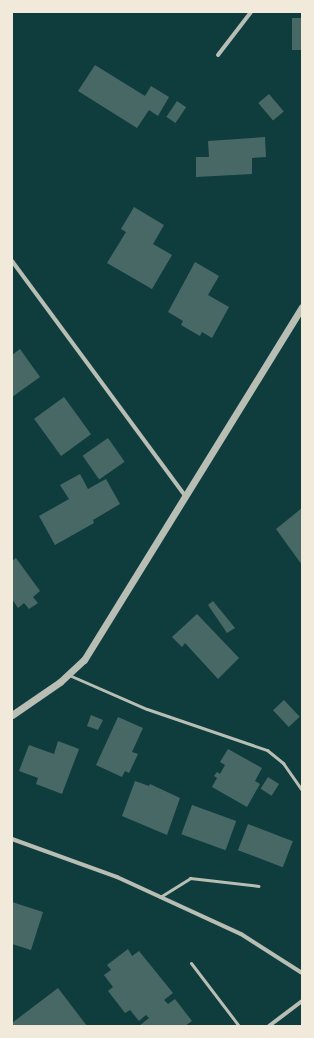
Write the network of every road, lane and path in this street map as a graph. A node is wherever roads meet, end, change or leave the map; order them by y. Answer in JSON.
{"nodes":[{"id":1,"x":251,"y":12,"type":"edge"},
{"id":2,"x":218,"y":55,"type":"dead end"},
{"id":3,"x":12,"y":261,"type":"edge"},
{"id":4,"x":302,"y":307,"type":"edge"},
{"id":5,"x":185,"y":496,"type":"junction"},
{"id":6,"x":68,"y":675,"type":"junction"},
{"id":7,"x":12,"y":715,"type":"edge"},
{"id":8,"x":302,"y":790,"type":"edge"},
{"id":9,"x":12,"y":839,"type":"edge"},
{"id":10,"x":259,"y":886,"type":"dead end"},
{"id":11,"x":160,"y":896,"type":"junction"},
{"id":12,"x":191,"y":963,"type":"dead end"},
{"id":13,"x":302,"y":973,"type":"edge"},
{"id":14,"x":302,"y":1001,"type":"edge"},
{"id":15,"x":239,"y":1026,"type":"edge"},
{"id":16,"x":269,"y":1026,"type":"edge"}],
"edges":[{"from":1,"to":2,"type":"street"},
{"from":3,"to":5,"type":"street"},
{"from":4,"to":5,"type":"street"},
{"from":5,"to":6,"type":"street"},
{"from":6,"to":7,"type":"street"},
{"from":6,"to":8,"type":"lane"},
{"from":9,"to":11,"type":"street"},
{"from":10,"to":11,"type":"lane"},
{"from":11,"to":13,"type":"street"},
{"from":12,"to":15,"type":"lane"},
{"from":14,"to":16,"type":"street"}]}
